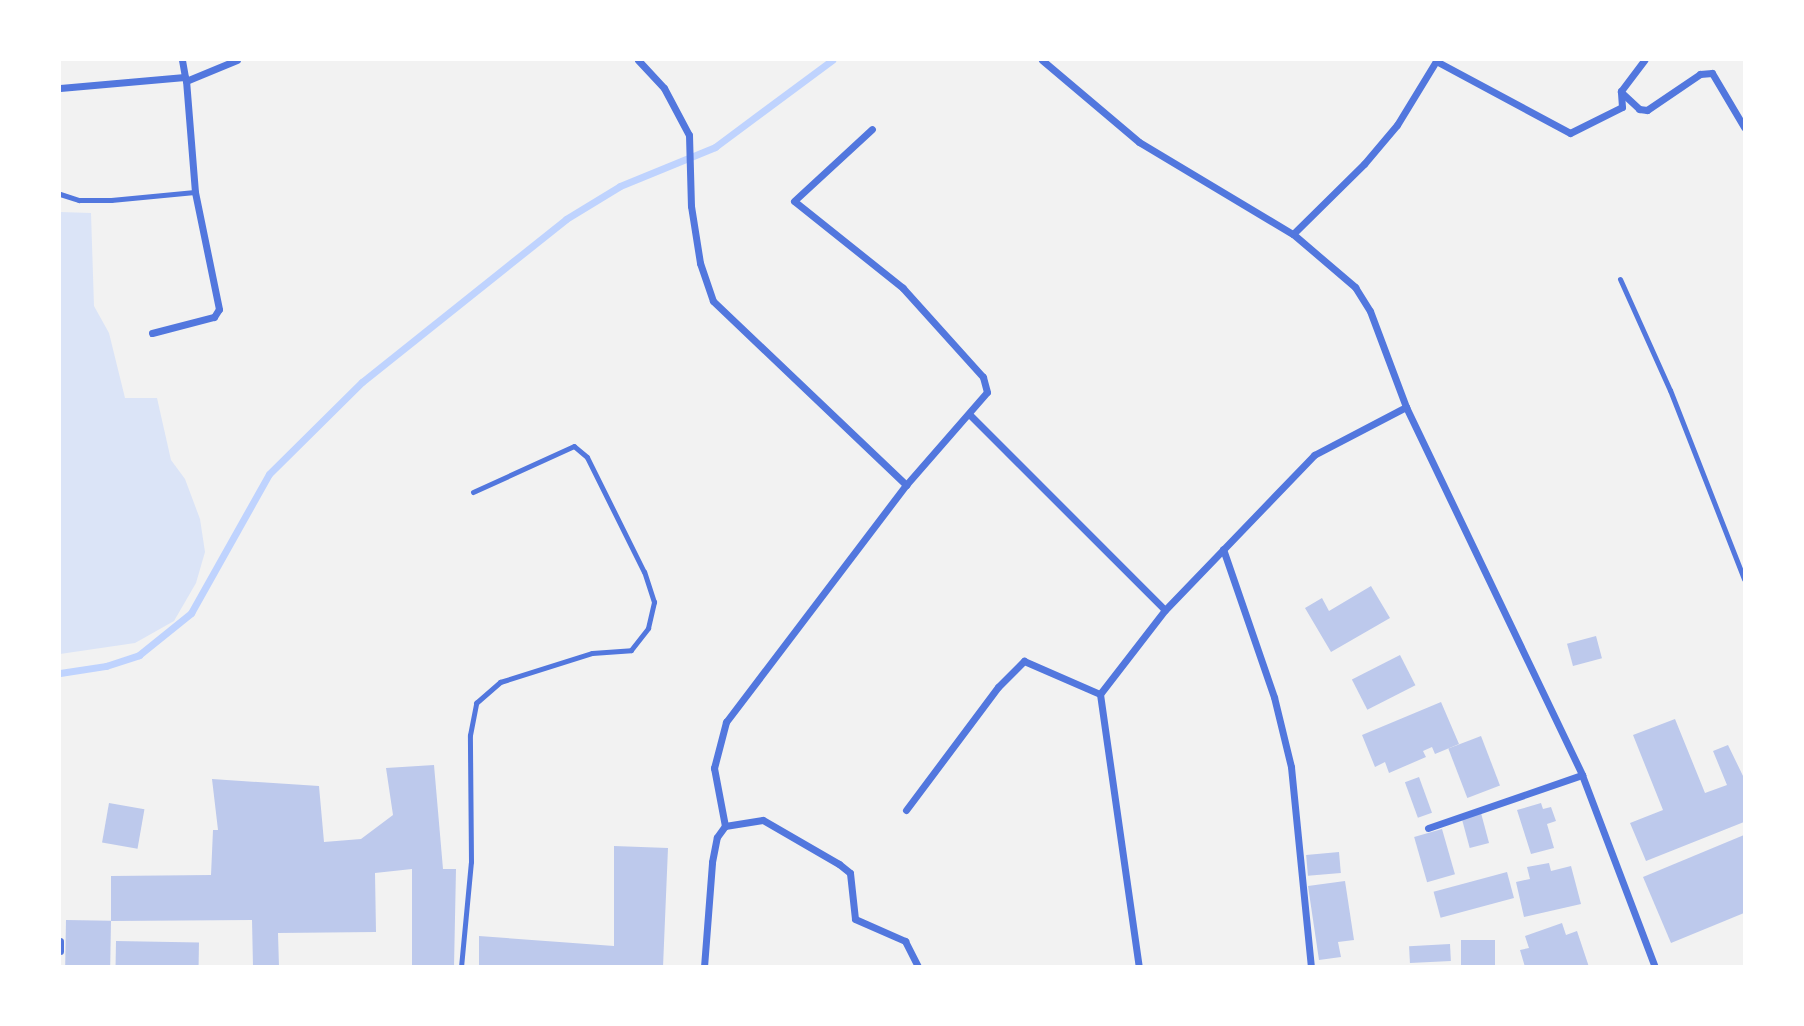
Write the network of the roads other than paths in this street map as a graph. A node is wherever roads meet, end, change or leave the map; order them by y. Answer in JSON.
{"nodes":[{"id":1,"x":182,"y":60,"type":"edge"},
{"id":2,"x":237,"y":60,"type":"edge"},
{"id":3,"x":638,"y":60,"type":"edge"},
{"id":4,"x":1042,"y":60,"type":"edge"},
{"id":5,"x":1436,"y":60,"type":"edge"},
{"id":6,"x":1644,"y":60,"type":"edge"},
{"id":7,"x":185,"y":79,"type":"junction"},
{"id":8,"x":60,"y":88,"type":"edge"},
{"id":9,"x":1621,"y":91,"type":"junction"},
{"id":10,"x":1745,"y":127,"type":"edge"},
{"id":11,"x":872,"y":129,"type":"dead end"},
{"id":12,"x":195,"y":191,"type":"junction"},
{"id":13,"x":60,"y":194,"type":"edge"},
{"id":14,"x":1293,"y":234,"type":"junction"},
{"id":15,"x":1620,"y":279,"type":"dead end"},
{"id":16,"x":152,"y":333,"type":"dead end"},
{"id":17,"x":1406,"y":407,"type":"junction"},
{"id":18,"x":969,"y":414,"type":"junction"},
{"id":19,"x":906,"y":485,"type":"junction"},
{"id":20,"x":473,"y":492,"type":"dead end"},
{"id":21,"x":1223,"y":549,"type":"junction"},
{"id":22,"x":1745,"y":579,"type":"edge"},
{"id":23,"x":1165,"y":610,"type":"junction"},
{"id":24,"x":1100,"y":694,"type":"junction"},
{"id":25,"x":1582,"y":775,"type":"junction"},
{"id":26,"x":906,"y":810,"type":"dead end"},
{"id":27,"x":725,"y":826,"type":"junction"},
{"id":28,"x":1428,"y":828,"type":"dead end"},
{"id":29,"x":60,"y":941,"type":"edge"},
{"id":30,"x":60,"y":951,"type":"edge"},
{"id":31,"x":461,"y":967,"type":"edge"},
{"id":32,"x":704,"y":967,"type":"edge"},
{"id":33,"x":918,"y":967,"type":"edge"},
{"id":34,"x":1139,"y":967,"type":"edge"},
{"id":35,"x":1311,"y":967,"type":"edge"},
{"id":36,"x":1655,"y":967,"type":"edge"}],
"edges":[{"from":1,"to":7,"type":"street"},
{"from":2,"to":7,"type":"street"},
{"from":3,"to":19,"type":"street"},
{"from":4,"to":14,"type":"street"},
{"from":5,"to":9,"type":"street"},
{"from":5,"to":14,"type":"street"},
{"from":6,"to":9,"type":"street"},
{"from":7,"to":8,"type":"street"},
{"from":7,"to":12,"type":"street"},
{"from":9,"to":10,"type":"street"},
{"from":11,"to":18,"type":"street"},
{"from":12,"to":13,"type":"lane"},
{"from":12,"to":16,"type":"street"},
{"from":14,"to":17,"type":"street"},
{"from":15,"to":22,"type":"lane"},
{"from":17,"to":21,"type":"street"},
{"from":17,"to":25,"type":"street"},
{"from":18,"to":19,"type":"street"},
{"from":18,"to":23,"type":"street"},
{"from":19,"to":27,"type":"street"},
{"from":20,"to":31,"type":"lane"},
{"from":21,"to":23,"type":"street"},
{"from":21,"to":35,"type":"street"},
{"from":23,"to":24,"type":"street"},
{"from":24,"to":26,"type":"street"},
{"from":24,"to":34,"type":"street"},
{"from":25,"to":28,"type":"street"},
{"from":25,"to":36,"type":"street"},
{"from":27,"to":32,"type":"street"},
{"from":27,"to":33,"type":"street"},
{"from":29,"to":30,"type":"street"}]}
